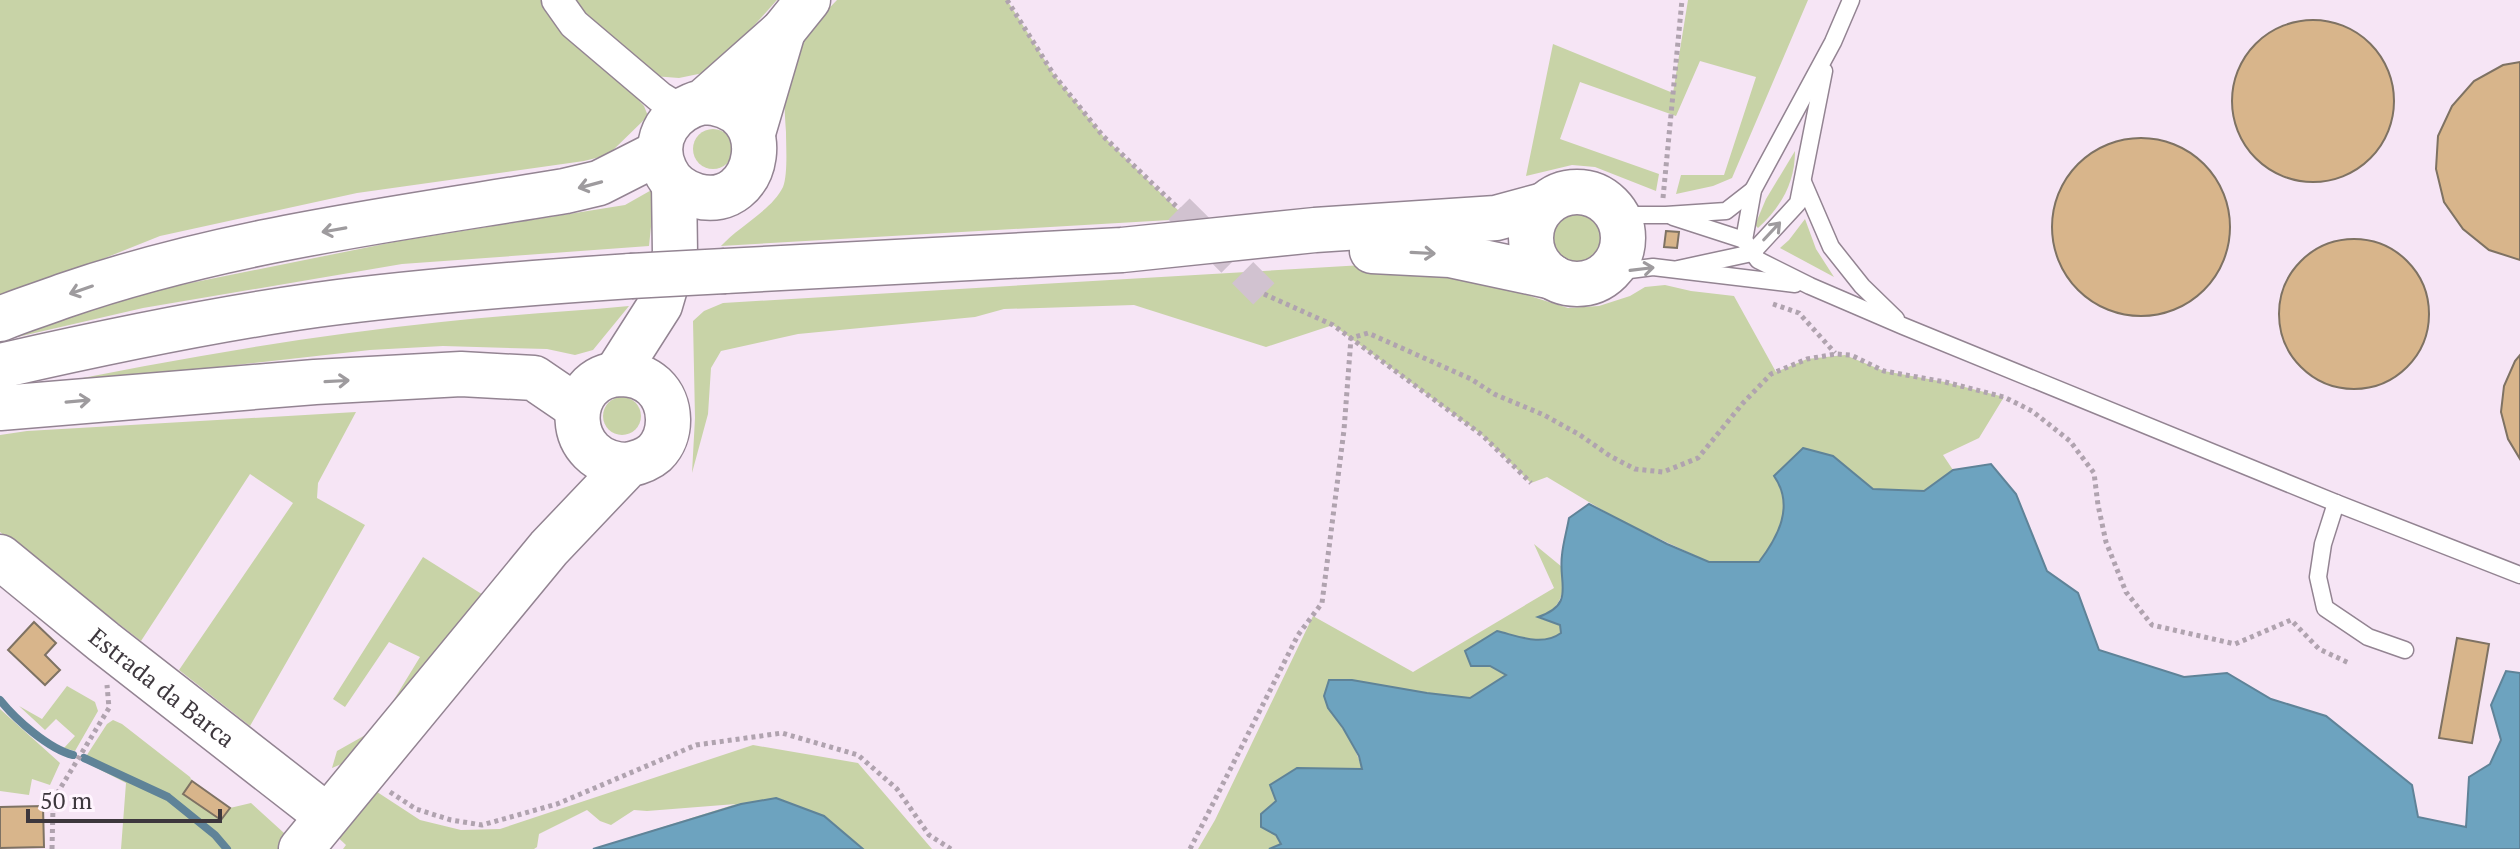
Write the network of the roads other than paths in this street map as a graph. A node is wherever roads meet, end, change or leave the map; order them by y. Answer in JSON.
{"nodes":[{"id":1,"x":557,"y":0,"type":"edge"},
{"id":2,"x":1851,"y":0,"type":"edge"},
{"id":3,"x":796,"y":16,"type":"edge"},
{"id":4,"x":1833,"y":42,"type":"junction"},
{"id":5,"x":692,"y":106,"type":"junction"},
{"id":6,"x":753,"y":133,"type":"junction"},
{"id":7,"x":667,"y":168,"type":"junction"},
{"id":8,"x":1803,"y":182,"type":"junction"},
{"id":9,"x":1753,"y":190,"type":"junction"},
{"id":10,"x":718,"y":197,"type":"junction"},
{"id":11,"x":1544,"y":205,"type":"junction"},
{"id":12,"x":1618,"y":215,"type":"junction"},
{"id":13,"x":1664,"y":215,"type":"junction"},
{"id":14,"x":1748,"y":246,"type":"junction"},
{"id":15,"x":1122,"y":250,"type":"junction"},
{"id":16,"x":675,"y":254,"type":"junction"},
{"id":17,"x":1678,"y":269,"type":"junction"},
{"id":18,"x":1606,"y":273,"type":"junction"},
{"id":19,"x":1553,"y":277,"type":"junction"},
{"id":20,"x":1810,"y":286,"type":"junction"},
{"id":21,"x":646,"y":290,"type":"junction"},
{"id":22,"x":0,"y":319,"type":"edge"},
{"id":23,"x":1903,"y":326,"type":"junction"},
{"id":24,"x":0,"y":366,"type":"edge"},
{"id":25,"x":616,"y":374,"type":"junction"},
{"id":26,"x":663,"y":397,"type":"junction"},
{"id":27,"x":0,"y":408,"type":"edge"},
{"id":28,"x":582,"y":428,"type":"junction"},
{"id":29,"x":628,"y":465,"type":"junction"},
{"id":30,"x":2336,"y":503,"type":"junction"},
{"id":31,"x":549,"y":548,"type":"junction"},
{"id":32,"x":0,"y":557,"type":"edge"},
{"id":33,"x":2520,"y":575,"type":"edge"},
{"id":34,"x":2405,"y":650,"type":"dead end"},
{"id":35,"x":314,"y":832,"type":"edge"}],
"edges":[{"from":1,"to":5,"type":"street"},
{"from":2,"to":4,"type":"lane"},
{"from":3,"to":5,"type":"main road"},
{"from":3,"to":6,"type":"main road"},
{"from":4,"to":8,"type":"lane"},
{"from":4,"to":9,"type":"lane"},
{"from":5,"to":6,"type":"main road"},
{"from":5,"to":7,"type":"main road"},
{"from":6,"to":10,"type":"main road"},
{"from":7,"to":10,"type":"main road"},
{"from":7,"to":16,"type":"main road"},
{"from":7,"to":22,"type":"main road","one_way":true},
{"from":14,"to":8,"type":"lane","one_way":true},
{"from":8,"to":23,"type":"lane"},
{"from":9,"to":13,"type":"lane"},
{"from":9,"to":14,"type":"lane"},
{"from":10,"to":16,"type":"main road"},
{"from":11,"to":12,"type":"main road"},
{"from":11,"to":15,"type":"main road"},
{"from":11,"to":19,"type":"main road"},
{"from":12,"to":13,"type":"lane"},
{"from":12,"to":18,"type":"main road"},
{"from":13,"to":14,"type":"lane"},
{"from":14,"to":17,"type":"lane"},
{"from":14,"to":20,"type":"lane"},
{"from":15,"to":19,"type":"main road","one_way":true},
{"from":15,"to":21,"type":"main road","bridge":true},
{"from":16,"to":21,"type":"main road"},
{"from":18,"to":17,"type":"lane","one_way":true},
{"from":17,"to":20,"type":"lane"},
{"from":18,"to":19,"type":"main road"},
{"from":20,"to":23,"type":"lane"},
{"from":21,"to":24,"type":"main road"},
{"from":21,"to":25,"type":"main road"},
{"from":21,"to":26,"type":"main road"},
{"from":23,"to":30,"type":"lane"},
{"from":25,"to":26,"type":"main road"},
{"from":25,"to":28,"type":"main road"},
{"from":26,"to":29,"type":"main road"},
{"from":27,"to":28,"type":"main road","one_way":true},
{"from":28,"to":29,"type":"main road"},
{"from":28,"to":31,"type":"main road"},
{"from":29,"to":31,"type":"main road"},
{"from":30,"to":33,"type":"lane"},
{"from":30,"to":34,"type":"lane"},
{"from":31,"to":35,"type":"main road"},
{"from":32,"to":35,"type":"main road","name":"Estrada da Barca"}]}
